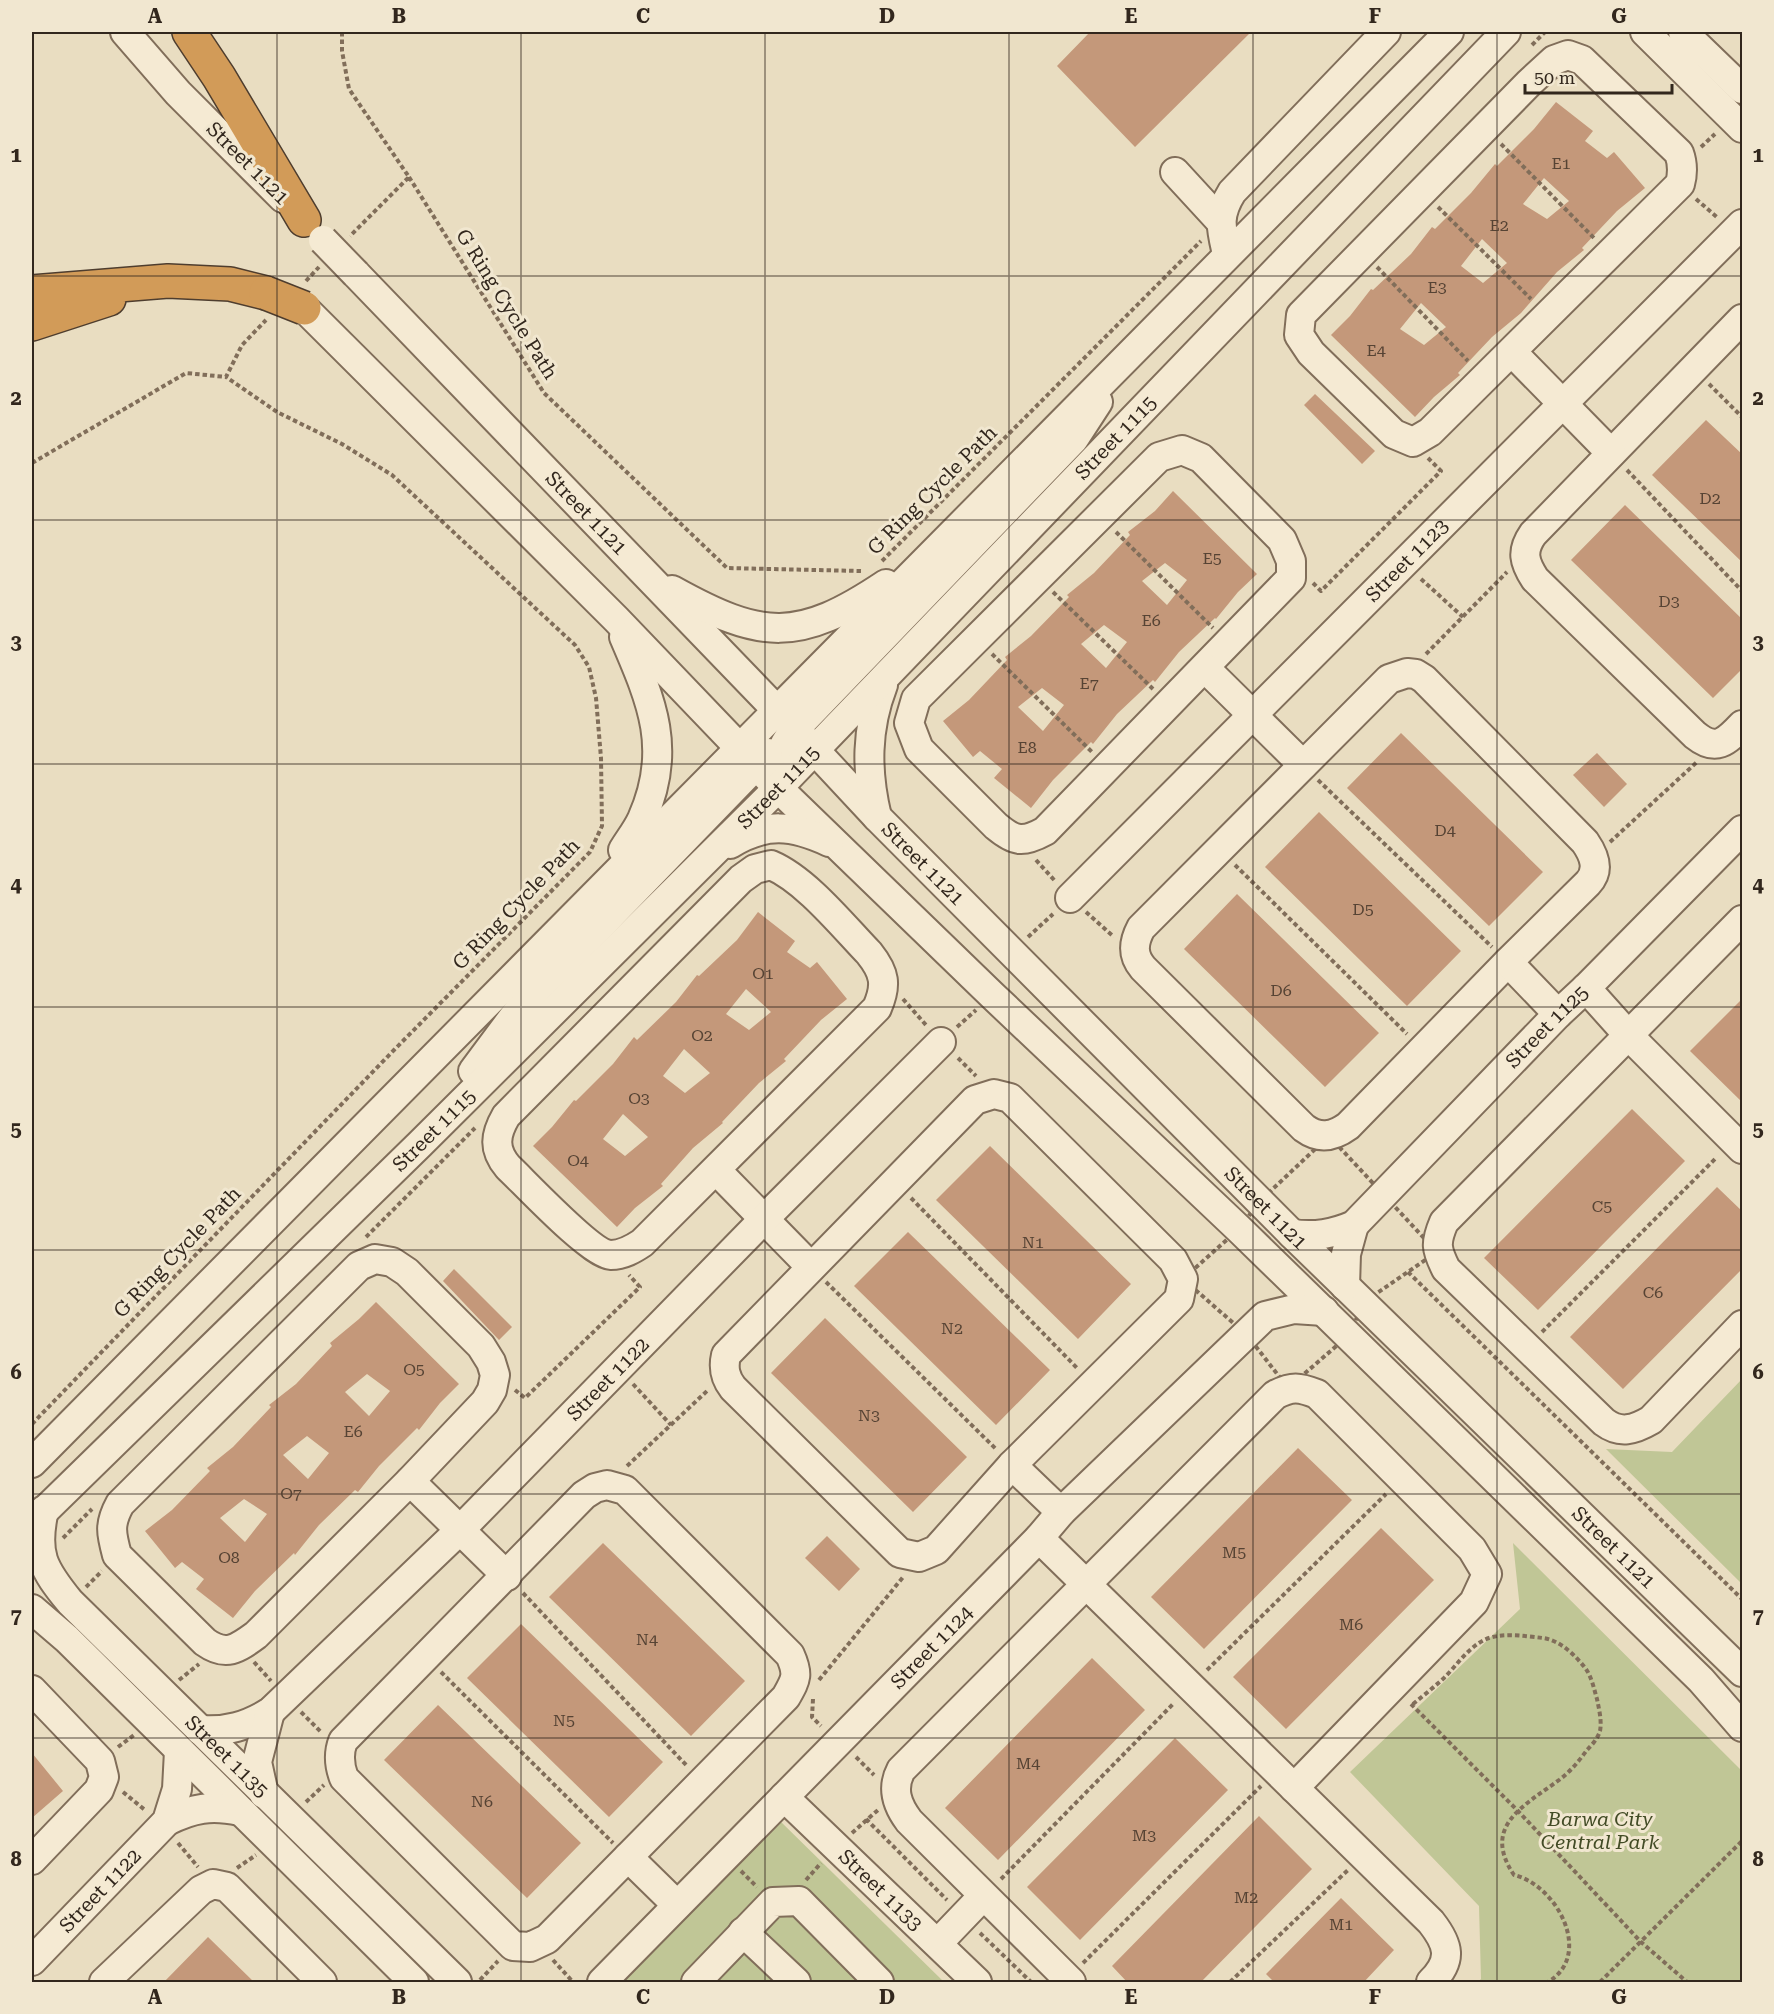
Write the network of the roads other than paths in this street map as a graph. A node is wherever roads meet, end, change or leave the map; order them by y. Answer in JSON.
{"nodes":[{"id":1,"x":125,"y":32,"type":"edge"},
{"id":2,"x":189,"y":32,"type":"edge"},
{"id":3,"x":1386,"y":32,"type":"edge"},
{"id":4,"x":1449,"y":32,"type":"edge"},
{"id":5,"x":1506,"y":32,"type":"edge"},
{"id":6,"x":1645,"y":32,"type":"edge"},
{"id":7,"x":1683,"y":32,"type":"edge"},
{"id":8,"x":1743,"y":89,"type":"edge"},
{"id":9,"x":1743,"y":128,"type":"edge"},
{"id":10,"x":1175,"y":172,"type":"dead end"},
{"id":11,"x":1221,"y":222,"type":"junction"},
{"id":12,"x":1738,"y":229,"type":"edge"},
{"id":13,"x":314,"y":230,"type":"junction"},
{"id":14,"x":1227,"y":254,"type":"junction"},
{"id":15,"x":168,"y":281,"type":"junction"},
{"id":16,"x":32,"y":292,"type":"edge"},
{"id":17,"x":309,"y":312,"type":"joint"},
{"id":18,"x":1743,"y":319,"type":"edge"},
{"id":19,"x":32,"y":324,"type":"edge"},
{"id":20,"x":1135,"y":348,"type":"junction"},
{"id":21,"x":1512,"y":352,"type":"junction"},
{"id":22,"x":1562,"y":404,"type":"junction"},
{"id":23,"x":1611,"y":453,"type":"junction"},
{"id":24,"x":931,"y":553,"type":"junction"},
{"id":25,"x":646,"y":576,"type":"junction"},
{"id":26,"x":616,"y":619,"type":"junction"},
{"id":27,"x":1205,"y":668,"type":"junction"},
{"id":28,"x":886,"y":677,"type":"junction"},
{"id":29,"x":1253,"y":716,"type":"junction"},
{"id":30,"x":786,"y":720,"type":"junction"},
{"id":31,"x":1743,"y":725,"type":"edge"},
{"id":32,"x":815,"y":751,"type":"junction"},
{"id":33,"x":748,"y":757,"type":"junction"},
{"id":34,"x":1303,"y":765,"type":"junction"},
{"id":35,"x":778,"y":788,"type":"junction"},
{"id":36,"x":877,"y":817,"type":"junction"},
{"id":37,"x":1743,"y":830,"type":"edge"},
{"id":38,"x":838,"y":846,"type":"junction"},
{"id":39,"x":704,"y":862,"type":"junction"},
{"id":40,"x":602,"y":885,"type":"junction"},
{"id":41,"x":1070,"y":898,"type":"road end"},
{"id":42,"x":1743,"y":920,"type":"edge"},
{"id":43,"x":1508,"y":962,"type":"junction"},
{"id":44,"x":1586,"y":988,"type":"junction"},
{"id":45,"x":1558,"y":1014,"type":"junction"},
{"id":46,"x":1629,"y":1036,"type":"junction"},
{"id":47,"x":941,"y":1042,"type":"road end"},
{"id":48,"x":420,"y":1144,"type":"junction"},
{"id":49,"x":1738,"y":1144,"type":"edge"},
{"id":50,"x":716,"y":1170,"type":"junction"},
{"id":51,"x":764,"y":1219,"type":"junction"},
{"id":52,"x":1354,"y":1225,"type":"junction"},
{"id":53,"x":1292,"y":1234,"type":"junction"},
{"id":54,"x":1268,"y":1257,"type":"junction"},
{"id":55,"x":811,"y":1267,"type":"junction"},
{"id":56,"x":1345,"y":1286,"type":"junction"},
{"id":57,"x":1324,"y":1311,"type":"junction"},
{"id":58,"x":1265,"y":1316,"type":"junction"},
{"id":59,"x":1743,"y":1325,"type":"edge"},
{"id":60,"x":32,"y":1463,"type":"edge"},
{"id":61,"x":1012,"y":1465,"type":"junction"},
{"id":62,"x":410,"y":1481,"type":"junction"},
{"id":63,"x":1061,"y":1512,"type":"junction"},
{"id":64,"x":38,"y":1516,"type":"edge"},
{"id":65,"x":460,"y":1530,"type":"junction"},
{"id":66,"x":1040,"y":1538,"type":"junction"},
{"id":67,"x":507,"y":1576,"type":"junction"},
{"id":68,"x":1087,"y":1583,"type":"junction"},
{"id":69,"x":32,"y":1609,"type":"edge"},
{"id":70,"x":1743,"y":1672,"type":"edge"},
{"id":71,"x":32,"y":1690,"type":"edge"},
{"id":72,"x":270,"y":1712,"type":"junction"},
{"id":73,"x":1743,"y":1727,"type":"edge"},
{"id":74,"x":200,"y":1730,"type":"junction"},
{"id":75,"x":179,"y":1751,"type":"junction"},
{"id":76,"x":1285,"y":1779,"type":"junction"},
{"id":77,"x":264,"y":1794,"type":"junction"},
{"id":78,"x":784,"y":1797,"type":"junction"},
{"id":79,"x":240,"y":1811,"type":"junction"},
{"id":80,"x":166,"y":1821,"type":"junction"},
{"id":81,"x":627,"y":1857,"type":"junction"},
{"id":82,"x":32,"y":1860,"type":"edge"},
{"id":83,"x":983,"y":1896,"type":"junction"},
{"id":84,"x":677,"y":1905,"type":"junction"},
{"id":85,"x":743,"y":1932,"type":"junction"},
{"id":86,"x":938,"y":1943,"type":"junction"},
{"id":87,"x":32,"y":1961,"type":"edge"},
{"id":88,"x":1069,"y":1981,"type":"edge"},
{"id":89,"x":698,"y":1982,"type":"edge"},
{"id":90,"x":104,"y":1983,"type":"edge"},
{"id":91,"x":322,"y":1983,"type":"edge"},
{"id":92,"x":414,"y":1983,"type":"edge"},
{"id":93,"x":457,"y":1983,"type":"edge"},
{"id":94,"x":602,"y":1983,"type":"edge"},
{"id":95,"x":796,"y":1983,"type":"edge"},
{"id":96,"x":879,"y":1983,"type":"edge"},
{"id":97,"x":977,"y":1983,"type":"edge"},
{"id":98,"x":1431,"y":1983,"type":"edge"}],
"edges":[{"from":1,"to":13,"type":"street","name":"Street 1121"},
{"from":2,"to":13,"type":"highway"},
{"from":3,"to":11,"type":"street"},
{"from":4,"to":14,"type":"street"},
{"from":5,"to":28,"type":"street","name":"Street 1115"},
{"from":6,"to":9,"type":"street"},
{"from":7,"to":8,"type":"street"},
{"from":10,"to":11,"type":"street"},
{"from":11,"to":14,"type":"street"},
{"from":12,"to":22,"type":"street","name":"Street 1123"},
{"from":13,"to":25,"type":"street","name":"Street 1121","bridge":true},
{"from":14,"to":20,"type":"street"},
{"from":15,"to":16,"type":"highway"},
{"from":15,"to":17,"type":"highway","bridge":true},
{"from":15,"to":19,"type":"highway"},
{"from":17,"to":26,"type":"street","name":"Street 1121"},
{"from":18,"to":23,"type":"street"},
{"from":20,"to":24,"type":"street"},
{"from":20,"to":30,"type":"street"},
{"from":21,"to":21,"type":"street"},
{"from":21,"to":22,"type":"street"},
{"from":22,"to":23,"type":"street"},
{"from":22,"to":29,"type":"street","name":"Street 1123"},
{"from":23,"to":31,"type":"street"},
{"from":24,"to":25,"type":"street"},
{"from":24,"to":30,"type":"street"},
{"from":25,"to":30,"type":"street","name":"Street 1121"},
{"from":26,"to":33,"type":"street","name":"Street 1121"},
{"from":26,"to":40,"type":"street"},
{"from":27,"to":27,"type":"street"},
{"from":27,"to":29,"type":"street"},
{"from":28,"to":32,"type":"street","name":"Street 1115"},
{"from":28,"to":36,"type":"street"},
{"from":29,"to":34,"type":"street"},
{"from":29,"to":41,"type":"street","name":"Street 1123"},
{"from":30,"to":32,"type":"street","name":"Street 1121"},
{"from":30,"to":33,"type":"street"},
{"from":30,"to":35,"type":"street"},
{"from":32,"to":35,"type":"street","name":"Street 1115"},
{"from":32,"to":36,"type":"street","name":"Street 1121"},
{"from":33,"to":35,"type":"street","name":"Street 1121"},
{"from":33,"to":40,"type":"street"},
{"from":33,"to":48,"type":"street"},
{"from":34,"to":43,"type":"street"},
{"from":34,"to":43,"type":"street"},
{"from":35,"to":38,"type":"street","name":"Street 1121"},
{"from":35,"to":39,"type":"street","name":"Street 1115"},
{"from":36,"to":53,"type":"street","name":"Street 1121"},
{"from":37,"to":44,"type":"street","name":"Street 1125"},
{"from":38,"to":39,"type":"street"},
{"from":38,"to":54,"type":"street","name":"Street 1121"},
{"from":39,"to":48,"type":"street","name":"Street 1115"},
{"from":40,"to":60,"type":"street"},
{"from":42,"to":46,"type":"street"},
{"from":43,"to":45,"type":"street"},
{"from":44,"to":45,"type":"street","name":"Street 1125"},
{"from":44,"to":46,"type":"street"},
{"from":45,"to":52,"type":"street","name":"Street 1125"},
{"from":46,"to":49,"type":"street"},
{"from":46,"to":59,"type":"street"},
{"from":47,"to":51,"type":"street","name":"Street 1122"},
{"from":48,"to":64,"type":"street","name":"Street 1115"},
{"from":50,"to":50,"type":"street"},
{"from":50,"to":51,"type":"street"},
{"from":51,"to":55,"type":"street"},
{"from":51,"to":65,"type":"street","name":"Street 1122"},
{"from":52,"to":53,"type":"street","name":"Street 1125"},
{"from":52,"to":56,"type":"street","name":"Street 1125"},
{"from":53,"to":56,"type":"street","name":"Street 1121"},
{"from":54,"to":57,"type":"street","name":"Street 1121"},
{"from":54,"to":58,"type":"street"},
{"from":55,"to":61,"type":"street"},
{"from":55,"to":61,"type":"street"},
{"from":56,"to":70,"type":"street","name":"Street 1121"},
{"from":57,"to":58,"type":"street"},
{"from":57,"to":73,"type":"street","name":"Street 1121"},
{"from":58,"to":63,"type":"street","name":"Street 1124"},
{"from":61,"to":63,"type":"street"},
{"from":62,"to":62,"type":"street"},
{"from":62,"to":65,"type":"street"},
{"from":63,"to":66,"type":"street","name":"Street 1124"},
{"from":64,"to":74,"type":"street","name":"Street 1135"},
{"from":65,"to":67,"type":"street"},
{"from":65,"to":72,"type":"street","name":"Street 1122"},
{"from":66,"to":68,"type":"street"},
{"from":66,"to":78,"type":"street","name":"Street 1124"},
{"from":67,"to":81,"type":"street"},
{"from":67,"to":81,"type":"street"},
{"from":68,"to":76,"type":"street"},
{"from":68,"to":76,"type":"street"},
{"from":68,"to":83,"type":"street"},
{"from":69,"to":75,"type":"street","name":"Street 1135"},
{"from":71,"to":82,"type":"street"},
{"from":72,"to":74,"type":"street","name":"Street 1122"},
{"from":72,"to":77,"type":"street"},
{"from":74,"to":77,"type":"street","name":"Street 1135"},
{"from":75,"to":79,"type":"street","name":"Street 1135"},
{"from":75,"to":80,"type":"street","name":"Street 1122"},
{"from":76,"to":98,"type":"street"},
{"from":77,"to":93,"type":"street","name":"Street 1135"},
{"from":78,"to":84,"type":"street","name":"Street 1124"},
{"from":78,"to":86,"type":"street","name":"Street 1133"},
{"from":79,"to":80,"type":"street","name":"Street 1122"},
{"from":79,"to":92,"type":"street","name":"Street 1135"},
{"from":80,"to":87,"type":"street","name":"Street 1122"},
{"from":81,"to":84,"type":"street"},
{"from":83,"to":86,"type":"street"},
{"from":83,"to":88,"type":"street"},
{"from":84,"to":94,"type":"street","name":"Street 1124"},
{"from":85,"to":89,"type":"street"},
{"from":85,"to":95,"type":"street"},
{"from":85,"to":96,"type":"street"},
{"from":86,"to":97,"type":"street","name":"Street 1133"},
{"from":90,"to":91,"type":"street"}]}
